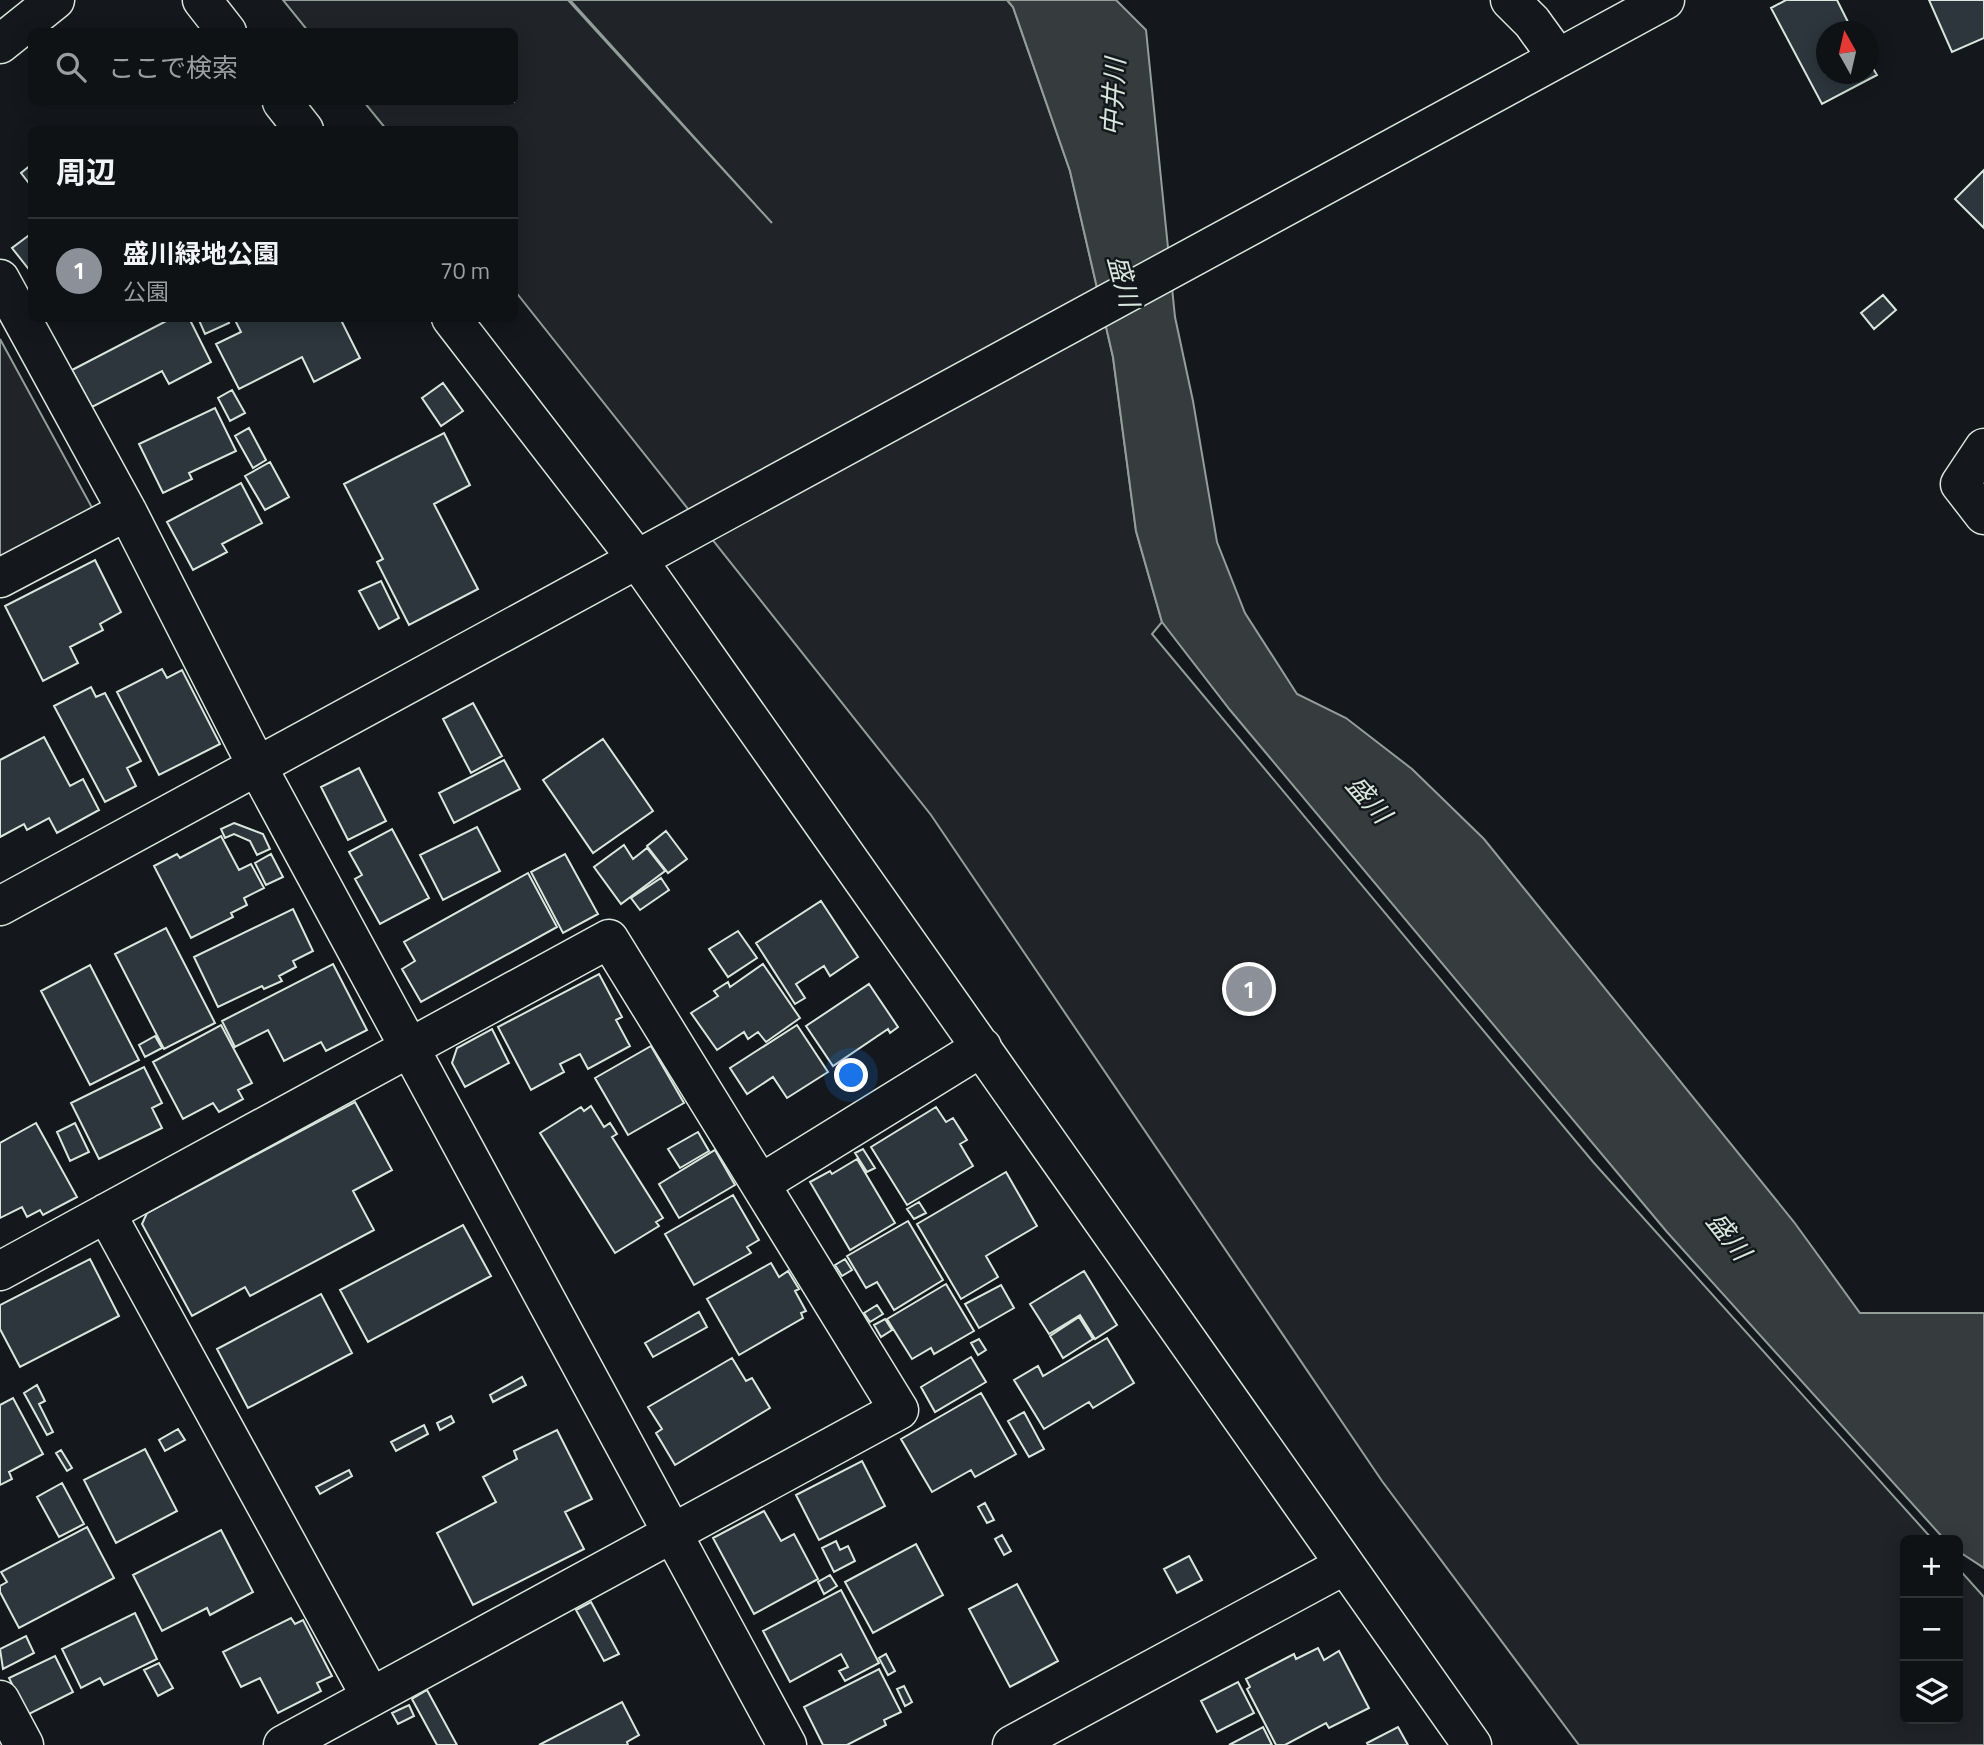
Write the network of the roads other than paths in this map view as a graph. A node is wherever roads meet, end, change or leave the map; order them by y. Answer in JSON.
{"nodes":[{"id":1,"x":55,"y":0,"type":"edge"},
{"id":2,"x":202,"y":0,"type":"edge"},
{"id":3,"x":1510,"y":0,"type":"edge"},
{"id":4,"x":1665,"y":0,"type":"edge"},
{"id":5,"x":224,"y":28,"type":"edge"},
{"id":6,"x":0,"y":44,"type":"edge"},
{"id":7,"x":1545,"y":64,"type":"junction"},
{"id":8,"x":284,"y":105,"type":"edge"},
{"id":9,"x":301,"y":126,"type":"edge"},
{"id":10,"x":0,"y":279,"type":"edge"},
{"id":11,"x":454,"y":322,"type":"edge"},
{"id":12,"x":1984,"y":448,"type":"edge"},
{"id":13,"x":127,"y":511,"type":"junction"},
{"id":14,"x":1984,"y":515,"type":"edge"},
{"id":15,"x":637,"y":559,"type":"junction"},
{"id":16,"x":0,"y":578,"type":"edge"},
{"id":17,"x":258,"y":768,"type":"junction"},
{"id":18,"x":0,"y":906,"type":"edge"},
{"id":19,"x":409,"y":1047,"type":"junction"},
{"id":20,"x":982,"y":1047,"type":"junction"},
{"id":21,"x":760,"y":1184,"type":"junction"},
{"id":22,"x":106,"y":1213,"type":"junction"},
{"id":23,"x":0,"y":1271,"type":"edge"},
{"id":24,"x":672,"y":1533,"type":"junction"},
{"id":25,"x":1345,"y":1565,"type":"junction"},
{"id":26,"x":370,"y":1698,"type":"junction"},
{"id":27,"x":0,"y":1700,"type":"edge"},
{"id":28,"x":24,"y":1745,"type":"edge"},
{"id":29,"x":283,"y":1745,"type":"edge"},
{"id":30,"x":787,"y":1745,"type":"edge"},
{"id":31,"x":1012,"y":1745,"type":"edge"},
{"id":32,"x":1472,"y":1745,"type":"edge"}],
"edges":[{"from":1,"to":6,"type":"street"},
{"from":2,"to":5,"type":"street"},
{"from":3,"to":7,"type":"street"},
{"from":4,"to":7,"type":"street"},
{"from":7,"to":15,"type":"street"},
{"from":8,"to":9,"type":"street"},
{"from":10,"to":13,"type":"street"},
{"from":11,"to":15,"type":"street"},
{"from":12,"to":14,"type":"street"},
{"from":13,"to":16,"type":"street"},
{"from":13,"to":17,"type":"street"},
{"from":15,"to":17,"type":"street"},
{"from":15,"to":20,"type":"street"},
{"from":17,"to":18,"type":"street"},
{"from":17,"to":19,"type":"street"},
{"from":19,"to":21,"type":"street"},
{"from":19,"to":22,"type":"street"},
{"from":19,"to":24,"type":"street"},
{"from":20,"to":21,"type":"street"},
{"from":20,"to":25,"type":"street"},
{"from":21,"to":24,"type":"street"},
{"from":22,"to":23,"type":"street"},
{"from":22,"to":26,"type":"street"},
{"from":24,"to":26,"type":"street"},
{"from":24,"to":30,"type":"street"},
{"from":25,"to":31,"type":"street"},
{"from":25,"to":32,"type":"street"},
{"from":26,"to":29,"type":"street"},
{"from":27,"to":28,"type":"street"}]}
